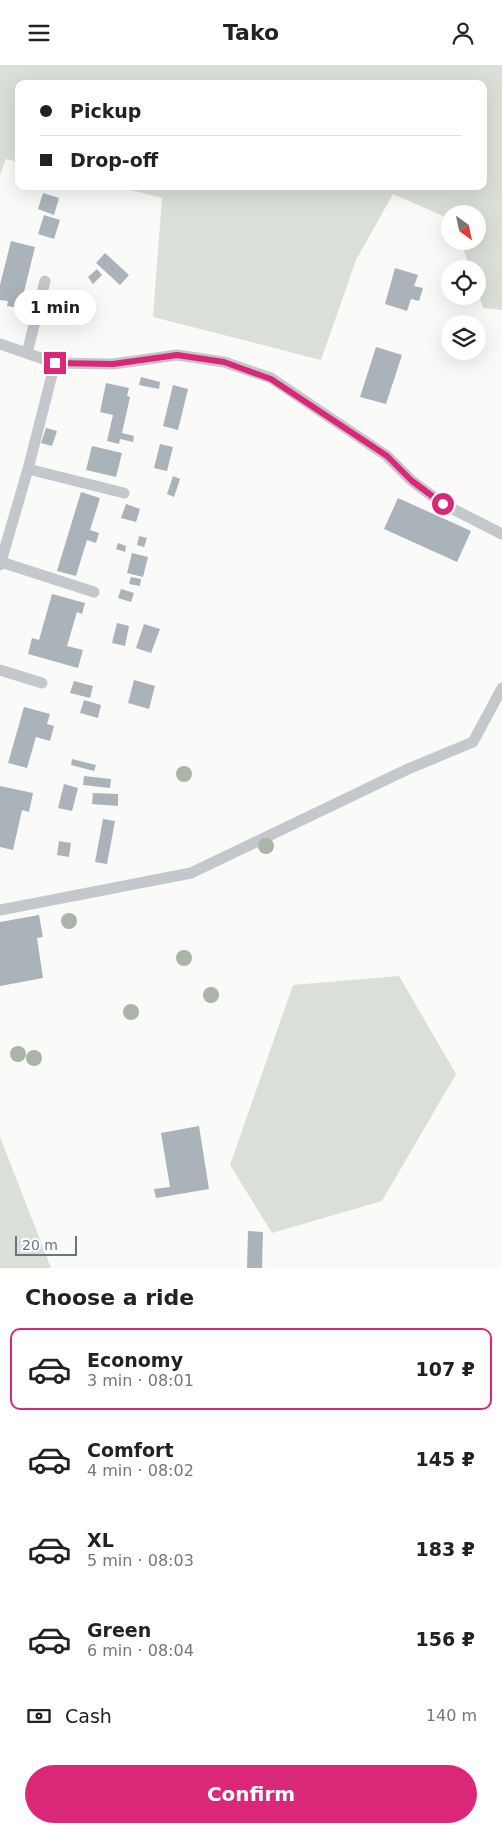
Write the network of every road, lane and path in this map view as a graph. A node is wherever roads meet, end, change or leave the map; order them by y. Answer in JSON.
{"nodes":[{"id":1,"x":45,"y":281,"type":"dead end"},
{"id":2,"x":0,"y":343,"type":"edge"},
{"id":3,"x":27,"y":353,"type":"junction"},
{"id":4,"x":55,"y":363,"type":"junction"},
{"id":5,"x":28,"y":469,"type":"junction"},
{"id":6,"x":124,"y":493,"type":"dead end"},
{"id":7,"x":502,"y":534,"type":"edge"},
{"id":8,"x":0,"y":564,"type":"edge"},
{"id":9,"x":94,"y":592,"type":"dead end"},
{"id":10,"x":0,"y":670,"type":"edge"},
{"id":11,"x":42,"y":683,"type":"dead end"},
{"id":12,"x":502,"y":687,"type":"edge"},
{"id":13,"x":0,"y":910,"type":"edge"}],
"edges":[{"from":1,"to":3,"type":"lane"},
{"from":2,"to":3,"type":"lane"},
{"from":3,"to":4,"type":"lane"},
{"from":4,"to":5,"type":"lane"},
{"from":4,"to":7,"type":"lane"},
{"from":5,"to":6,"type":"lane"},
{"from":5,"to":8,"type":"lane"},
{"from":8,"to":9,"type":"lane"},
{"from":10,"to":11,"type":"lane"},
{"from":12,"to":13,"type":"lane"}]}
